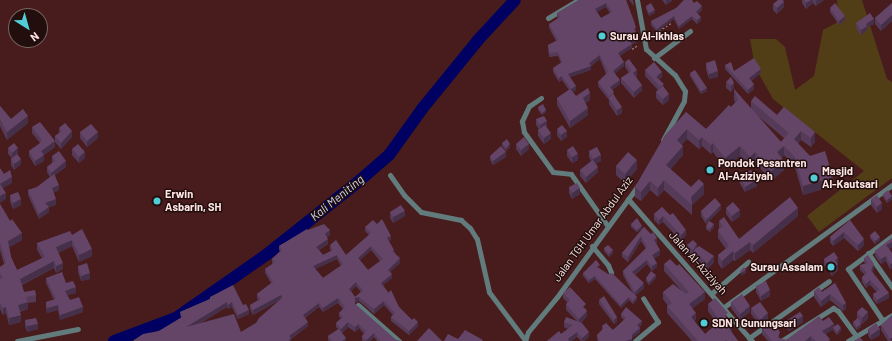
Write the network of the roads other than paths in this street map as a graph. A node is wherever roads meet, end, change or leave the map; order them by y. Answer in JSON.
{"nodes":[{"id":1,"x":578,"y":0,"type":"edge"},
{"id":2,"x":636,"y":0,"type":"edge"},
{"id":3,"x":548,"y":18,"type":"dead end"},
{"id":4,"x":690,"y":31,"type":"dead end"},
{"id":5,"x":654,"y":58,"type":"junction"},
{"id":6,"x":542,"y":98,"type":"dead end"},
{"id":7,"x":658,"y":148,"type":"edge"},
{"id":8,"x":390,"y":175,"type":"dead end"},
{"id":9,"x":643,"y":176,"type":"edge"},
{"id":10,"x":892,"y":185,"type":"edge"},
{"id":11,"x":628,"y":199,"type":"junction"},
{"id":12,"x":607,"y":225,"type":"junction"},
{"id":13,"x":892,"y":238,"type":"edge"},
{"id":14,"x":592,"y":246,"type":"junction"},
{"id":15,"x":868,"y":253,"type":"junction"},
{"id":16,"x":748,"y":262,"type":"dead end"},
{"id":17,"x":611,"y":272,"type":"edge"},
{"id":18,"x":829,"y":281,"type":"dead end"},
{"id":19,"x":892,"y":287,"type":"edge"},
{"id":20,"x":712,"y":293,"type":"junction"},
{"id":21,"x":644,"y":298,"type":"dead end"},
{"id":22,"x":358,"y":305,"type":"edge"},
{"id":23,"x":724,"y":308,"type":"junction"},
{"id":24,"x":892,"y":315,"type":"edge"},
{"id":25,"x":883,"y":321,"type":"junction"},
{"id":26,"x":78,"y":329,"type":"dead end"},
{"id":27,"x":856,"y":336,"type":"junction"},
{"id":28,"x":750,"y":339,"type":"edge"},
{"id":29,"x":525,"y":340,"type":"edge"},
{"id":30,"x":17,"y":341,"type":"edge"},
{"id":31,"x":399,"y":341,"type":"edge"},
{"id":32,"x":635,"y":341,"type":"edge"},
{"id":33,"x":781,"y":341,"type":"edge"},
{"id":34,"x":848,"y":341,"type":"edge"}],
"edges":[{"from":1,"to":3,"type":"street"},
{"from":2,"to":5,"type":"street"},
{"from":4,"to":5,"type":"street"},
{"from":5,"to":7,"type":"street"},
{"from":6,"to":12,"type":"street"},
{"from":8,"to":29,"type":"street"},
{"from":9,"to":11,"type":"street","name":"Jalan TGH Umar Abdul Aziz"},
{"from":10,"to":23,"type":"street"},
{"from":11,"to":12,"type":"street","name":"Jalan TGH Umar Abdul Aziz"},
{"from":11,"to":20,"type":"street","name":"Jalan Al-Aziziyah"},
{"from":12,"to":14,"type":"street","name":"Jalan TGH Umar Abdul Aziz"},
{"from":13,"to":15,"type":"street"},
{"from":14,"to":17,"type":"street"},
{"from":14,"to":29,"type":"street","name":"Jalan TGH Umar Abdul Aziz"},
{"from":15,"to":19,"type":"street"},
{"from":15,"to":25,"type":"street"},
{"from":16,"to":20,"type":"street"},
{"from":18,"to":28,"type":"street"},
{"from":20,"to":23,"type":"street","name":"Jalan Al-Aziziyah"},
{"from":21,"to":32,"type":"street"},
{"from":22,"to":31,"type":"street"},
{"from":23,"to":28,"type":"street","name":"Jalan Al-Aziziyah"},
{"from":24,"to":25,"type":"street"},
{"from":25,"to":27,"type":"street"},
{"from":26,"to":30,"type":"street"},
{"from":27,"to":33,"type":"street"},
{"from":27,"to":34,"type":"street"}]}
